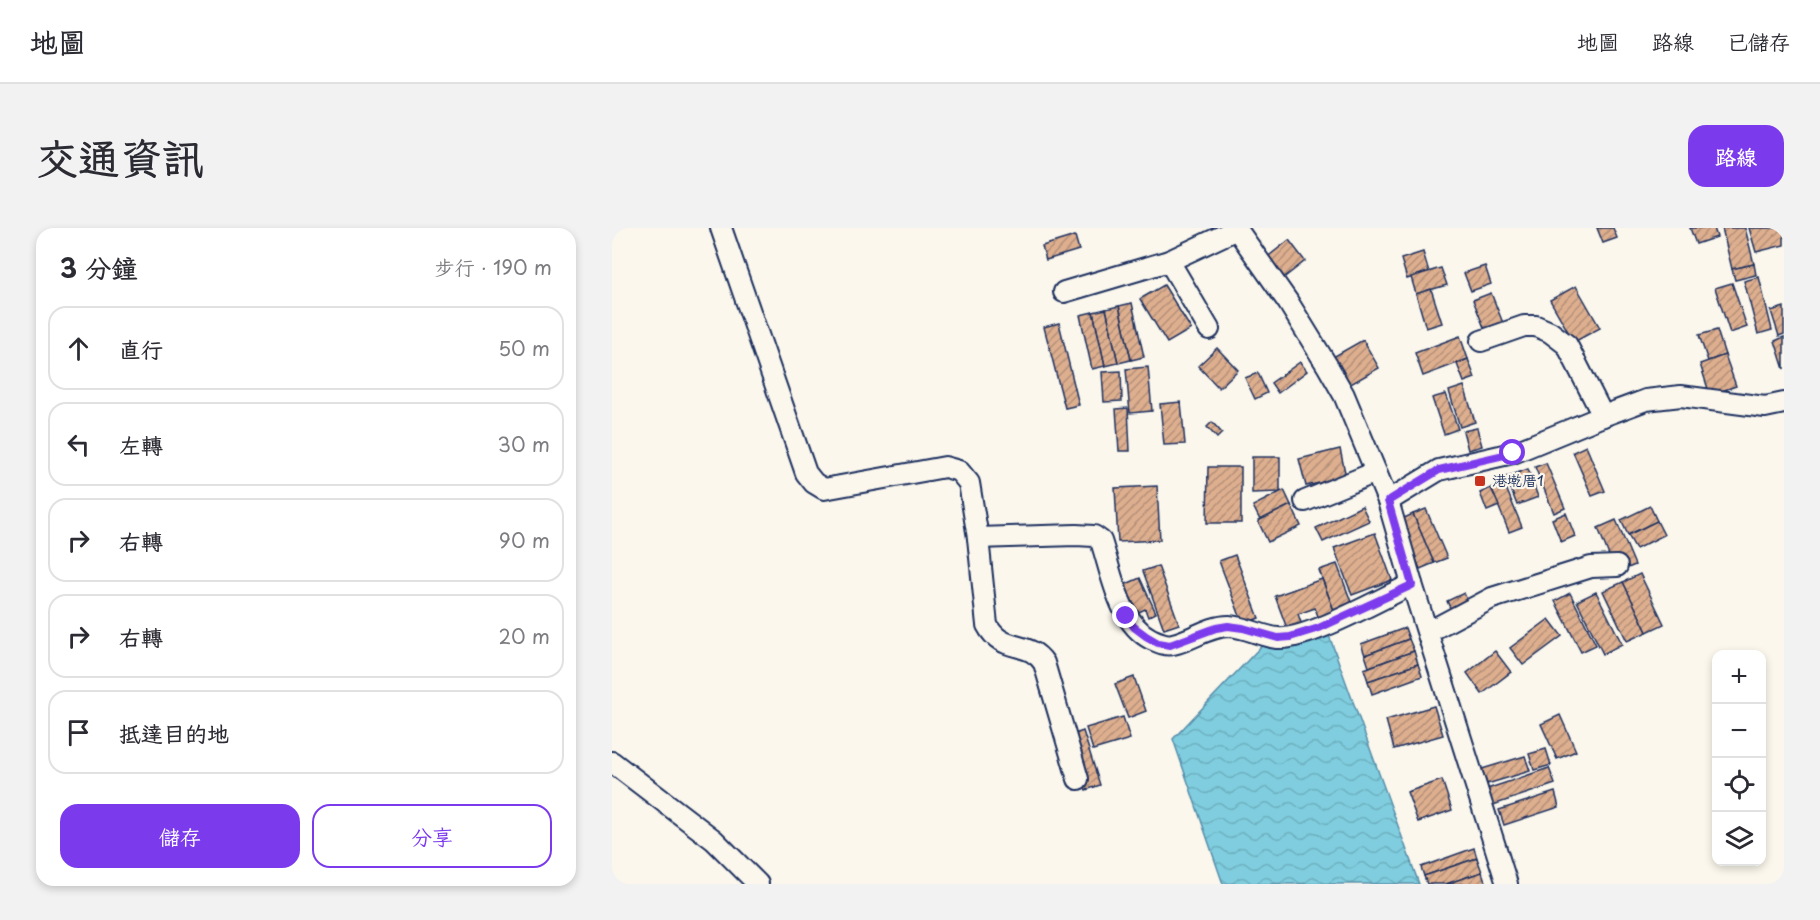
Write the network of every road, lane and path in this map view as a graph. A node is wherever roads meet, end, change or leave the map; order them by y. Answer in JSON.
{"nodes":[{"id":1,"x":721,"y":228,"type":"edge"},
{"id":2,"x":1236,"y":229,"type":"edge"},
{"id":3,"x":1169,"y":261,"type":"junction"},
{"id":4,"x":1064,"y":292,"type":"dead end"},
{"id":5,"x":1209,"y":329,"type":"dead end"},
{"id":6,"x":1481,"y":341,"type":"dead end"},
{"id":7,"x":1784,"y":404,"type":"edge"},
{"id":8,"x":1603,"y":416,"type":"junction"},
{"id":9,"x":1376,"y":472,"type":"junction"},
{"id":10,"x":1305,"y":501,"type":"dead end"},
{"id":11,"x":1388,"y":501,"type":"junction"},
{"id":12,"x":978,"y":538,"type":"junction"},
{"id":13,"x":1617,"y":566,"type":"dead end"},
{"id":14,"x":1412,"y":585,"type":"junction"},
{"id":15,"x":1428,"y":632,"type":"junction"},
{"id":16,"x":612,"y":762,"type":"edge"},
{"id":17,"x":1078,"y":779,"type":"dead end"},
{"id":18,"x":759,"y":884,"type":"edge"},
{"id":19,"x":1507,"y":884,"type":"edge"}],
"edges":[{"from":1,"to":12,"type":"street"},
{"from":2,"to":3,"type":"street"},
{"from":2,"to":9,"type":"street"},
{"from":3,"to":4,"type":"street"},
{"from":3,"to":5,"type":"street"},
{"from":6,"to":8,"type":"street"},
{"from":7,"to":8,"type":"street"},
{"from":8,"to":11,"type":"street"},
{"from":9,"to":10,"type":"street"},
{"from":9,"to":11,"type":"street"},
{"from":11,"to":14,"type":"street"},
{"from":12,"to":14,"type":"street"},
{"from":12,"to":17,"type":"street"},
{"from":13,"to":15,"type":"street"},
{"from":14,"to":15,"type":"street"},
{"from":15,"to":19,"type":"street"},
{"from":16,"to":18,"type":"street"}]}
